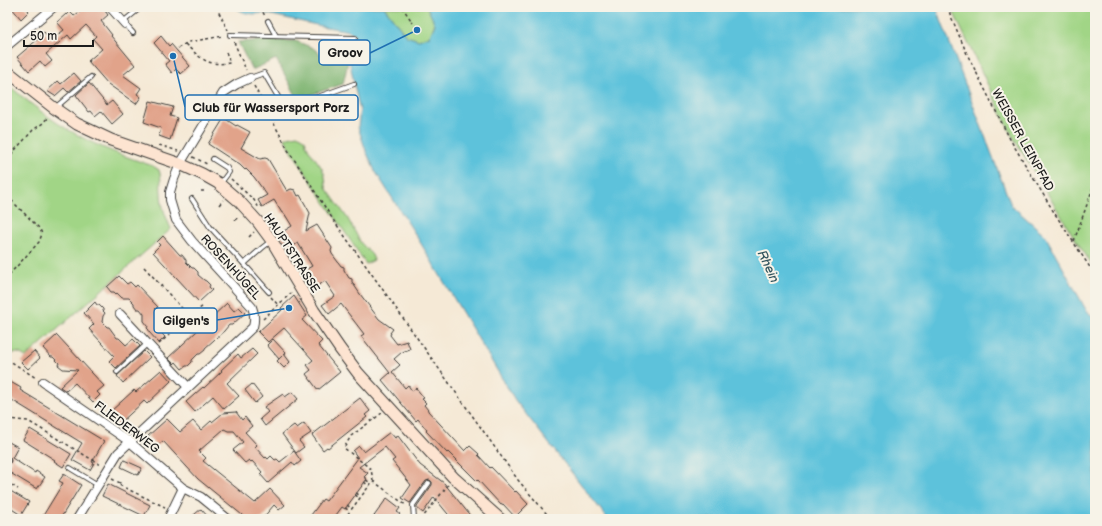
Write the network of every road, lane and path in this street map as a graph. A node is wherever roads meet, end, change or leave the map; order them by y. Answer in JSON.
{"nodes":[{"id":1,"x":54,"y":7,"type":"edge"},
{"id":2,"x":110,"y":7,"type":"edge"},
{"id":3,"x":216,"y":7,"type":"edge"},
{"id":4,"x":260,"y":7,"type":"edge"},
{"id":5,"x":402,"y":7,"type":"edge"},
{"id":6,"x":947,"y":7,"type":"edge"},
{"id":7,"x":140,"y":8,"type":"edge"},
{"id":8,"x":268,"y":22,"type":"joint"},
{"id":9,"x":124,"y":23,"type":"junction"},
{"id":10,"x":413,"y":23,"type":"dead end"},
{"id":11,"x":133,"y":33,"type":"dead end"},
{"id":12,"x":230,"y":34,"type":"junction"},
{"id":13,"x":276,"y":36,"type":"junction"},
{"id":14,"x":355,"y":38,"type":"dead end"},
{"id":15,"x":185,"y":44,"type":"junction"},
{"id":16,"x":7,"y":46,"type":"edge"},
{"id":17,"x":178,"y":48,"type":"dead end"},
{"id":18,"x":226,"y":52,"type":"dead end"},
{"id":19,"x":7,"y":71,"type":"edge"},
{"id":20,"x":91,"y":77,"type":"dead end"},
{"id":21,"x":250,"y":78,"type":"junction"},
{"id":22,"x":354,"y":84,"type":"dead end"},
{"id":23,"x":52,"y":111,"type":"junction"},
{"id":24,"x":154,"y":143,"type":"dead end"},
{"id":25,"x":7,"y":159,"type":"edge"},
{"id":26,"x":213,"y":159,"type":"dead end"},
{"id":27,"x":183,"y":160,"type":"junction"},
{"id":28,"x":210,"y":166,"type":"dead end"},
{"id":29,"x":223,"y":180,"type":"junction"},
{"id":30,"x":1095,"y":182,"type":"edge"},
{"id":31,"x":208,"y":186,"type":"dead end"},
{"id":32,"x":201,"y":190,"type":"dead end"},
{"id":33,"x":7,"y":196,"type":"edge"},
{"id":34,"x":225,"y":198,"type":"dead end"},
{"id":35,"x":192,"y":199,"type":"dead end"},
{"id":36,"x":219,"y":204,"type":"dead end"},
{"id":37,"x":259,"y":208,"type":"dead end"},
{"id":38,"x":241,"y":214,"type":"dead end"},
{"id":39,"x":235,"y":220,"type":"dead end"},
{"id":40,"x":256,"y":231,"type":"dead end"},
{"id":41,"x":250,"y":236,"type":"dead end"},
{"id":42,"x":272,"y":241,"type":"junction"},
{"id":43,"x":1074,"y":242,"type":"junction"},
{"id":44,"x":244,"y":264,"type":"junction"},
{"id":45,"x":144,"y":267,"type":"dead end"},
{"id":46,"x":1095,"y":275,"type":"edge"},
{"id":47,"x":7,"y":277,"type":"edge"},
{"id":48,"x":294,"y":291,"type":"dead end"},
{"id":49,"x":269,"y":292,"type":"joint"},
{"id":50,"x":204,"y":305,"type":"dead end"},
{"id":51,"x":278,"y":305,"type":"junction"},
{"id":52,"x":120,"y":314,"type":"dead end"},
{"id":53,"x":190,"y":317,"type":"junction"},
{"id":54,"x":254,"y":326,"type":"junction"},
{"id":55,"x":147,"y":344,"type":"junction"},
{"id":56,"x":153,"y":350,"type":"junction"},
{"id":57,"x":7,"y":359,"type":"edge"},
{"id":58,"x":118,"y":372,"type":"dead end"},
{"id":59,"x":43,"y":382,"type":"joint"},
{"id":60,"x":188,"y":387,"type":"junction"},
{"id":61,"x":389,"y":408,"type":"junction"},
{"id":62,"x":7,"y":419,"type":"edge"},
{"id":63,"x":130,"y":442,"type":"junction"},
{"id":64,"x":70,"y":468,"type":"dead end"},
{"id":65,"x":106,"y":472,"type":"junction"},
{"id":66,"x":366,"y":480,"type":"dead end"},
{"id":67,"x":373,"y":481,"type":"junction"},
{"id":68,"x":7,"y":482,"type":"edge"},
{"id":69,"x":364,"y":482,"type":"dead end"},
{"id":70,"x":449,"y":482,"type":"dead end"},
{"id":71,"x":428,"y":483,"type":"dead end"},
{"id":72,"x":98,"y":485,"type":"junction"},
{"id":73,"x":370,"y":485,"type":"junction"},
{"id":74,"x":120,"y":486,"type":"junction"},
{"id":75,"x":183,"y":488,"type":"junction"},
{"id":76,"x":18,"y":489,"type":"dead end"},
{"id":77,"x":118,"y":489,"type":"dead end"},
{"id":78,"x":356,"y":494,"type":"dead end"},
{"id":79,"x":141,"y":496,"type":"junction"},
{"id":80,"x":361,"y":497,"type":"junction"},
{"id":81,"x":139,"y":500,"type":"dead end"},
{"id":82,"x":407,"y":506,"type":"dead end"},
{"id":83,"x":352,"y":509,"type":"junction"},
{"id":84,"x":172,"y":511,"type":"junction"},
{"id":85,"x":350,"y":511,"type":"junction"},
{"id":86,"x":77,"y":519,"type":"edge"},
{"id":87,"x":168,"y":519,"type":"edge"},
{"id":88,"x":228,"y":519,"type":"edge"},
{"id":89,"x":344,"y":519,"type":"edge"},
{"id":90,"x":414,"y":519,"type":"edge"},
{"id":91,"x":420,"y":519,"type":"edge"},
{"id":92,"x":500,"y":519,"type":"edge"},
{"id":93,"x":551,"y":519,"type":"edge"}],
"edges":[{"from":1,"to":16,"type":"street"},
{"from":2,"to":9,"type":"street"},
{"from":3,"to":12,"type":"path"},
{"from":4,"to":8,"type":"path"},
{"from":5,"to":10,"type":"path"},
{"from":6,"to":43,"type":"path","name":"WEISSER LEINPFAD"},
{"from":7,"to":9,"type":"lane"},
{"from":8,"to":13,"type":"lane"},
{"from":9,"to":11,"type":"lane"},
{"from":12,"to":13,"type":"lane"},
{"from":12,"to":15,"type":"path"},
{"from":12,"to":21,"type":"path"},
{"from":13,"to":14,"type":"lane"},
{"from":15,"to":17,"type":"path"},
{"from":15,"to":18,"type":"path"},
{"from":19,"to":23,"type":"main road","name":"HAUPTSTRASSE"},
{"from":20,"to":23,"type":"lane"},
{"from":21,"to":22,"type":"lane"},
{"from":21,"to":27,"type":"street","name":"ROSENHÜGEL"},
{"from":21,"to":93,"type":"path"},
{"from":23,"to":25,"type":"path"},
{"from":23,"to":27,"type":"main road","name":"HAUPTSTRASSE"},
{"from":24,"to":27,"type":"path"},
{"from":26,"to":29,"type":"lane"},
{"from":27,"to":28,"type":"path"},
{"from":27,"to":29,"type":"main road","name":"HAUPTSTRASSE"},
{"from":27,"to":54,"type":"street","name":"ROSENHÜGEL"},
{"from":29,"to":37,"type":"path"},
{"from":29,"to":42,"type":"main road","name":"HAUPTSTRASSE"},
{"from":30,"to":43,"type":"path"},
{"from":31,"to":32,"type":"path"},
{"from":33,"to":47,"type":"path"},
{"from":34,"to":36,"type":"path"},
{"from":35,"to":44,"type":"lane"},
{"from":38,"to":39,"type":"path"},
{"from":40,"to":41,"type":"path"},
{"from":42,"to":44,"type":"lane"},
{"from":42,"to":61,"type":"main road","name":"HAUPTSTRASSE"},
{"from":43,"to":46,"type":"path","name":"WEISSER LEINPFAD"},
{"from":44,"to":49,"type":"lane"},
{"from":45,"to":53,"type":"path"},
{"from":48,"to":51,"type":"path"},
{"from":49,"to":51,"type":"path"},
{"from":50,"to":53,"type":"path"},
{"from":51,"to":54,"type":"path"},
{"from":52,"to":55,"type":"street"},
{"from":53,"to":56,"type":"path"},
{"from":54,"to":60,"type":"street"},
{"from":55,"to":56,"type":"street"},
{"from":55,"to":58,"type":"lane"},
{"from":56,"to":60,"type":"street"},
{"from":57,"to":59,"type":"path"},
{"from":59,"to":63,"type":"street","name":"FLIEDERWEG"},
{"from":60,"to":63,"type":"street"},
{"from":61,"to":67,"type":"path"},
{"from":61,"to":92,"type":"main road","name":"HAUPTSTRASSE"},
{"from":62,"to":65,"type":"path"},
{"from":63,"to":65,"type":"street"},
{"from":63,"to":75,"type":"street","name":"FLIEDERWEG"},
{"from":64,"to":72,"type":"lane"},
{"from":65,"to":72,"type":"street"},
{"from":65,"to":74,"type":"path"},
{"from":66,"to":73,"type":"path"},
{"from":67,"to":73,"type":"path"},
{"from":67,"to":82,"type":"path"},
{"from":68,"to":76,"type":"path"},
{"from":69,"to":73,"type":"path"},
{"from":70,"to":91,"type":"path"},
{"from":71,"to":90,"type":"lane"},
{"from":72,"to":86,"type":"street"},
{"from":73,"to":80,"type":"path"},
{"from":74,"to":77,"type":"path"},
{"from":74,"to":79,"type":"path"},
{"from":75,"to":84,"type":"street"},
{"from":75,"to":88,"type":"street","name":"FLIEDERWEG"},
{"from":78,"to":80,"type":"path"},
{"from":79,"to":81,"type":"path"},
{"from":79,"to":84,"type":"path"},
{"from":80,"to":83,"type":"path"},
{"from":83,"to":85,"type":"path"},
{"from":83,"to":85,"type":"path"},
{"from":84,"to":87,"type":"street"},
{"from":85,"to":89,"type":"path"}]}
